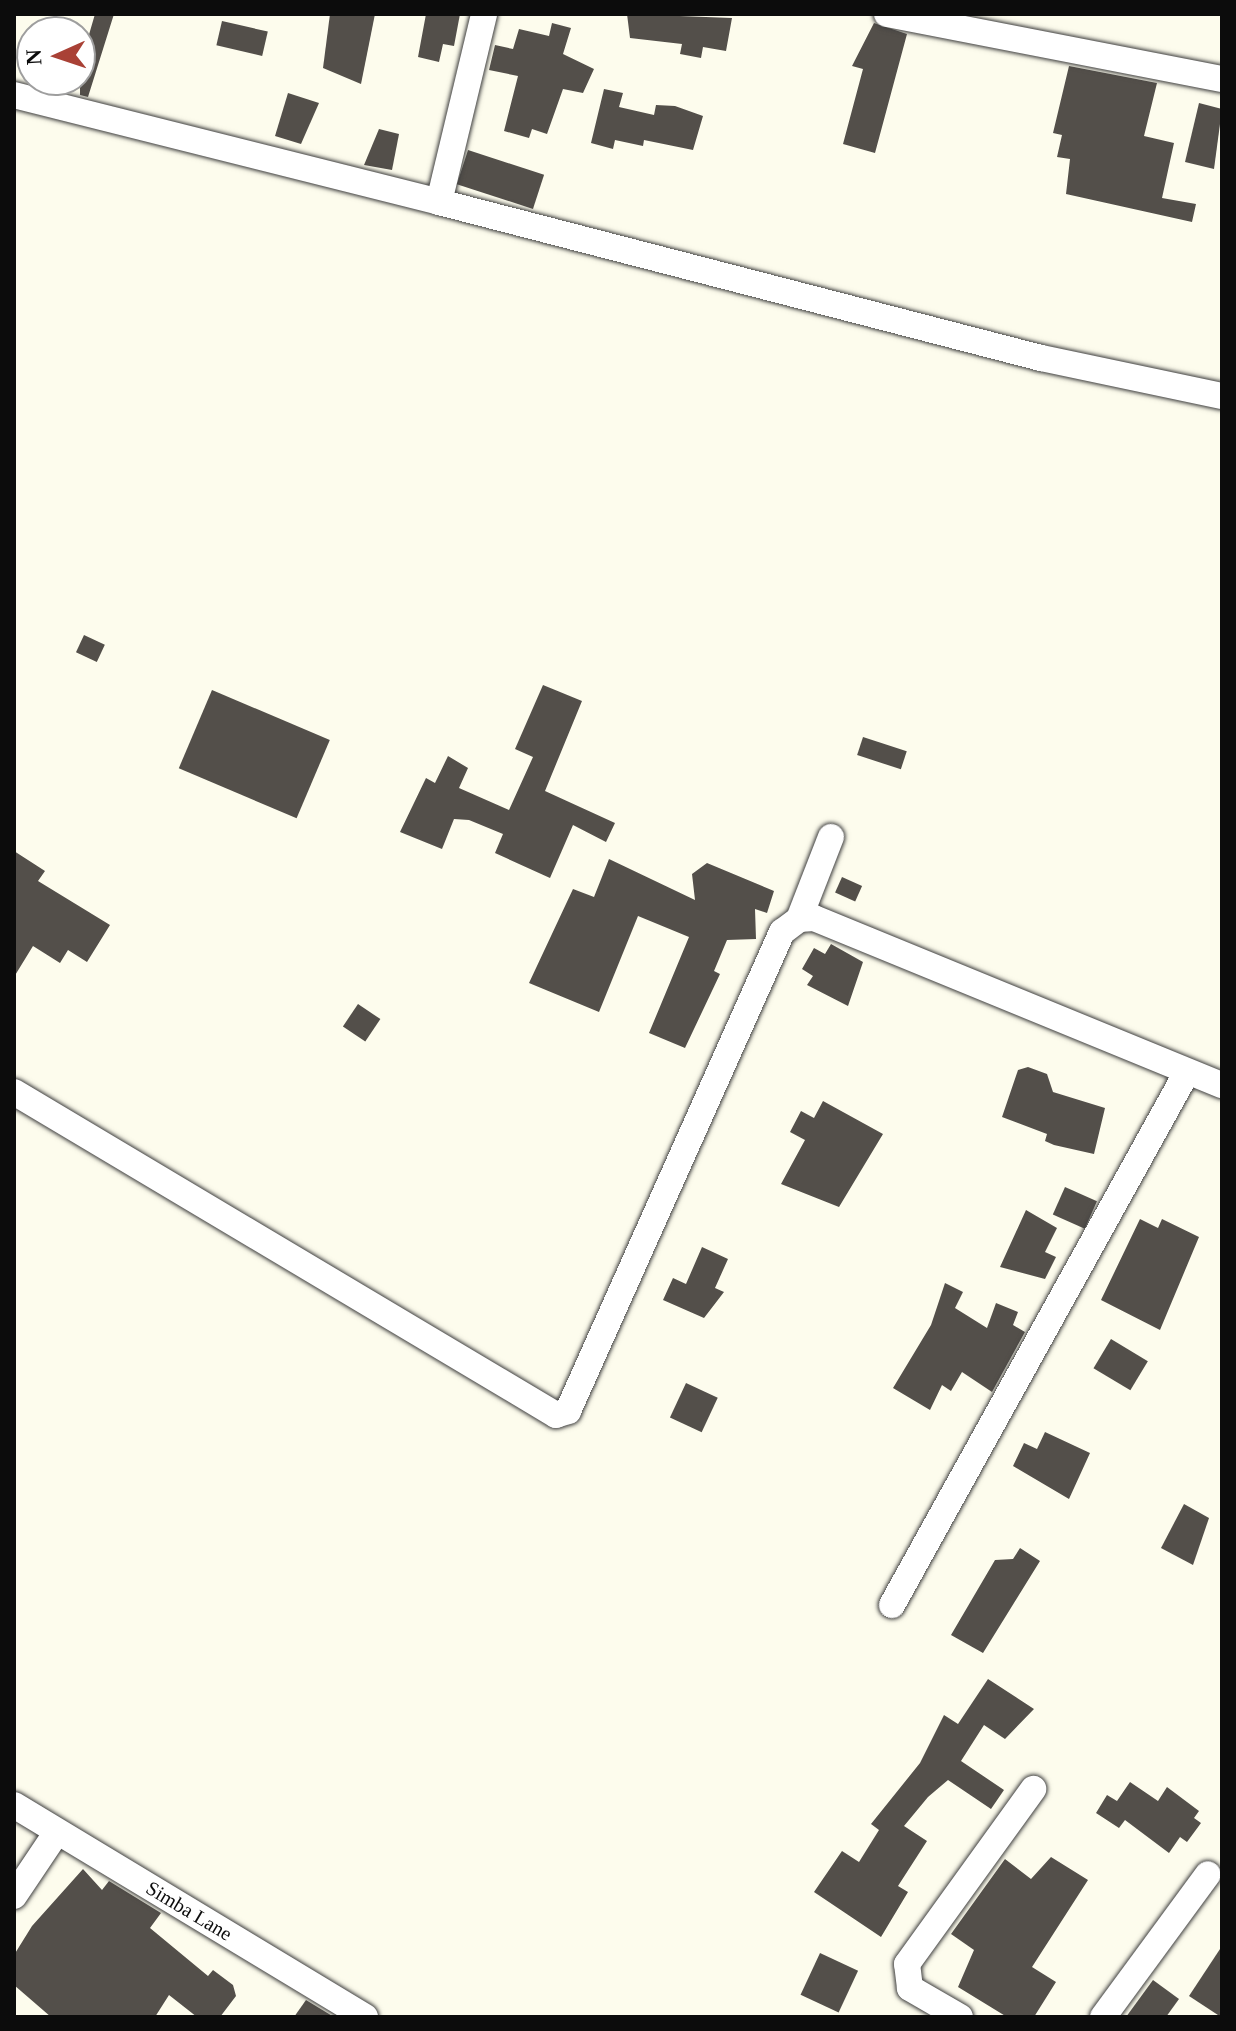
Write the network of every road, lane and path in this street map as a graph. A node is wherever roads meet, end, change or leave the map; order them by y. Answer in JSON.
{"nodes":[{"id":1,"x":484,"y":14,"type":"edge"},
{"id":2,"x":887,"y":14,"type":"edge"},
{"id":3,"x":1222,"y":79,"type":"edge"},
{"id":4,"x":14,"y":95,"type":"edge"},
{"id":5,"x":439,"y":202,"type":"junction"},
{"id":6,"x":1222,"y":396,"type":"edge"},
{"id":7,"x":831,"y":837,"type":"dead end"},
{"id":8,"x":799,"y":919,"type":"junction"},
{"id":9,"x":1187,"y":1072,"type":"junction"},
{"id":10,"x":1222,"y":1085,"type":"edge"},
{"id":11,"x":14,"y":1092,"type":"edge"},
{"id":12,"x":892,"y":1605,"type":"dead end"},
{"id":13,"x":1033,"y":1789,"type":"dead end"},
{"id":14,"x":14,"y":1805,"type":"edge"},
{"id":15,"x":57,"y":1832,"type":"junction"},
{"id":16,"x":1208,"y":1874,"type":"dead end"},
{"id":17,"x":14,"y":1896,"type":"edge"},
{"id":18,"x":365,"y":2017,"type":"edge"},
{"id":19,"x":960,"y":2017,"type":"edge"},
{"id":20,"x":1103,"y":2017,"type":"edge"}],
"edges":[{"from":1,"to":5,"type":"street"},
{"from":2,"to":3,"type":"street"},
{"from":4,"to":5,"type":"street"},
{"from":5,"to":6,"type":"street"},
{"from":7,"to":8,"type":"street"},
{"from":8,"to":9,"type":"street"},
{"from":8,"to":11,"type":"street"},
{"from":9,"to":10,"type":"street"},
{"from":9,"to":12,"type":"street"},
{"from":13,"to":19,"type":"street"},
{"from":14,"to":15,"type":"street","name":"Simba Lane"},
{"from":15,"to":17,"type":"street"},
{"from":15,"to":18,"type":"street","name":"Simba Lane"},
{"from":16,"to":20,"type":"street"}]}
